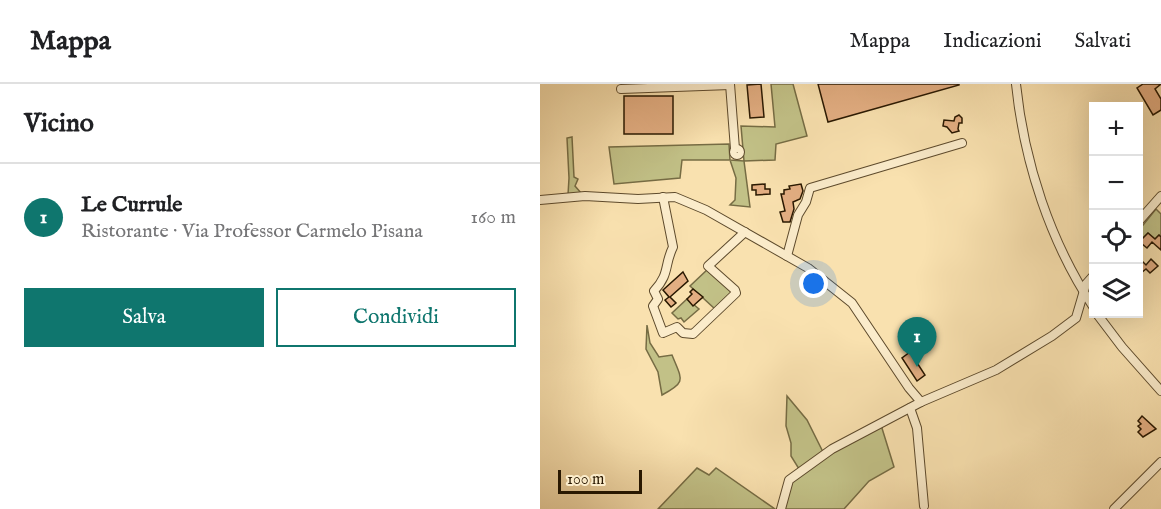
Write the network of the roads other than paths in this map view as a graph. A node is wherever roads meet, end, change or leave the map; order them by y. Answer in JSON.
{"nodes":[{"id":1,"x":1016,"y":84,"type":"edge"},
{"id":2,"x":730,"y":85,"type":"edge"},
{"id":3,"x":621,"y":89,"type":"dead end"},
{"id":4,"x":962,"y":143,"type":"dead end"},
{"id":5,"x":735,"y":149,"type":"dead end"},
{"id":6,"x":1161,"y":196,"type":"edge"},
{"id":7,"x":663,"y":197,"type":"junction"},
{"id":8,"x":540,"y":200,"type":"edge"},
{"id":9,"x":1143,"y":216,"type":"edge"},
{"id":10,"x":745,"y":232,"type":"junction"},
{"id":11,"x":787,"y":256,"type":"junction"},
{"id":12,"x":1089,"y":281,"type":"edge"},
{"id":13,"x":1083,"y":292,"type":"junction"},
{"id":14,"x":1089,"y":301,"type":"edge"},
{"id":15,"x":1101,"y":318,"type":"edge"},
{"id":16,"x":1161,"y":392,"type":"edge"},
{"id":17,"x":921,"y":402,"type":"junction"},
{"id":18,"x":910,"y":408,"type":"junction"},
{"id":19,"x":1161,"y":462,"type":"edge"},
{"id":20,"x":924,"y":506,"type":"dead end"},
{"id":21,"x":781,"y":509,"type":"edge"},
{"id":22,"x":1114,"y":509,"type":"edge"}],
"edges":[{"from":1,"to":13,"type":"street"},
{"from":2,"to":3,"type":"street"},
{"from":2,"to":5,"type":"street"},
{"from":4,"to":11,"type":"street"},
{"from":6,"to":9,"type":"street"},
{"from":7,"to":8,"type":"street"},
{"from":7,"to":10,"type":"street"},
{"from":7,"to":10,"type":"street"},
{"from":10,"to":11,"type":"street"},
{"from":11,"to":17,"type":"street"},
{"from":12,"to":13,"type":"street"},
{"from":13,"to":14,"type":"street"},
{"from":13,"to":17,"type":"street"},
{"from":15,"to":16,"type":"street"},
{"from":17,"to":18,"type":"street"},
{"from":18,"to":20,"type":"street"},
{"from":18,"to":21,"type":"street"},
{"from":19,"to":22,"type":"street"}]}
